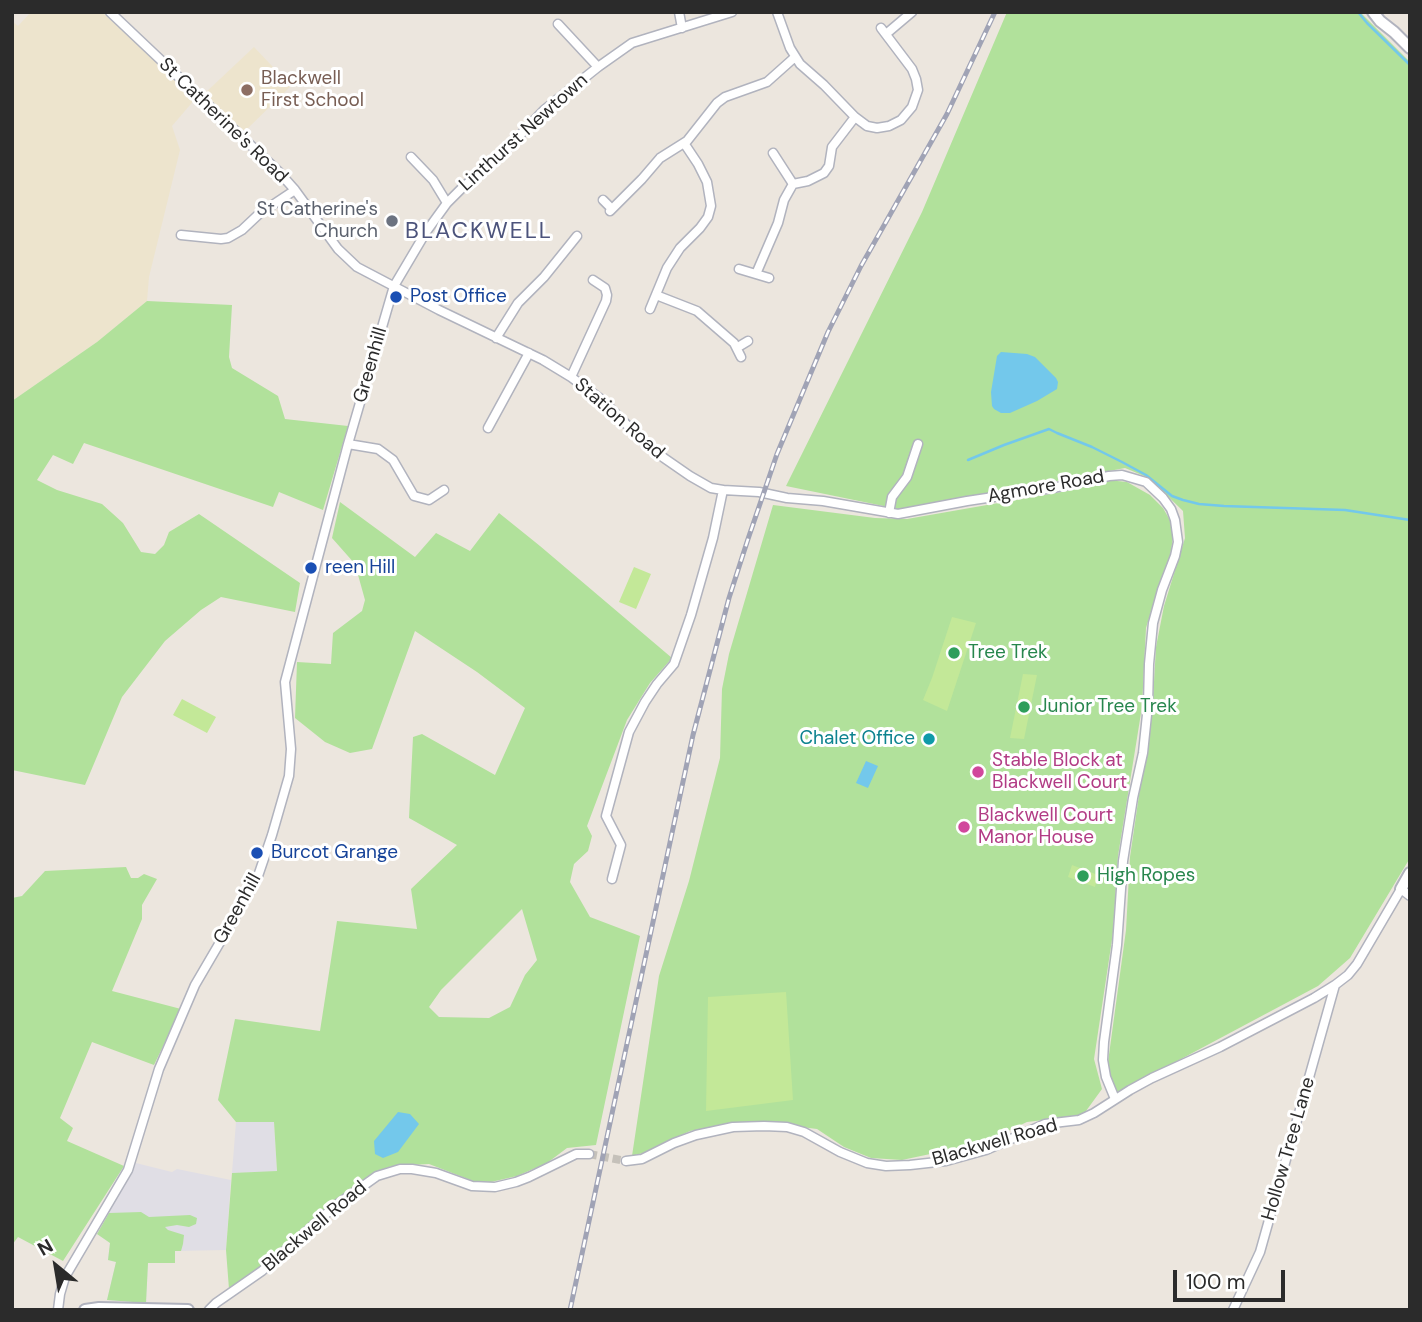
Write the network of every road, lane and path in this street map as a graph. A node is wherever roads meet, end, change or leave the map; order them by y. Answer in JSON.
{"nodes":[{"id":1,"x":679,"y":12,"type":"edge"},
{"id":2,"x":732,"y":12,"type":"edge"},
{"id":3,"x":776,"y":12,"type":"edge"},
{"id":4,"x":912,"y":12,"type":"edge"},
{"id":5,"x":1373,"y":12,"type":"edge"},
{"id":6,"x":114,"y":14,"type":"edge"},
{"id":7,"x":558,"y":24,"type":"dead end"},
{"id":8,"x":682,"y":28,"type":"junction"},
{"id":9,"x":1410,"y":48,"type":"edge"},
{"id":10,"x":795,"y":57,"type":"junction"},
{"id":11,"x":598,"y":67,"type":"junction"},
{"id":12,"x":855,"y":117,"type":"junction"},
{"id":13,"x":684,"y":143,"type":"junction"},
{"id":14,"x":787,"y":155,"type":"dead end"},
{"id":15,"x":411,"y":157,"type":"dead end"},
{"id":16,"x":793,"y":184,"type":"junction"},
{"id":17,"x":295,"y":190,"type":"junction"},
{"id":18,"x":603,"y":200,"type":"dead end"},
{"id":19,"x":447,"y":203,"type":"junction"},
{"id":20,"x":181,"y":235,"type":"dead end"},
{"id":21,"x":577,"y":236,"type":"dead end"},
{"id":22,"x":739,"y":269,"type":"dead end"},
{"id":23,"x":756,"y":274,"type":"junction"},
{"id":24,"x":769,"y":278,"type":"dead end"},
{"id":25,"x":593,"y":280,"type":"dead end"},
{"id":26,"x":394,"y":286,"type":"junction"},
{"id":27,"x":656,"y":295,"type":"junction"},
{"id":28,"x":650,"y":309,"type":"dead end"},
{"id":29,"x":496,"y":338,"type":"junction"},
{"id":30,"x":748,"y":341,"type":"dead end"},
{"id":31,"x":738,"y":347,"type":"junction"},
{"id":32,"x":529,"y":354,"type":"junction"},
{"id":33,"x":741,"y":357,"type":"dead end"},
{"id":34,"x":571,"y":377,"type":"junction"},
{"id":35,"x":488,"y":428,"type":"dead end"},
{"id":36,"x":348,"y":444,"type":"junction"},
{"id":37,"x":918,"y":444,"type":"dead end"},
{"id":38,"x":444,"y":490,"type":"dead end"},
{"id":39,"x":723,"y":490,"type":"junction"},
{"id":40,"x":773,"y":495,"type":"joint"},
{"id":41,"x":889,"y":513,"type":"junction"},
{"id":42,"x":1410,"y":873,"type":"edge"},
{"id":43,"x":612,"y":879,"type":"dead end"},
{"id":44,"x":1406,"y":893,"type":"edge"},
{"id":45,"x":1335,"y":985,"type":"junction"},
{"id":46,"x":1115,"y":1100,"type":"junction"},
{"id":47,"x":589,"y":1154,"type":"tunnel mouth"},
{"id":48,"x":626,"y":1161,"type":"tunnel mouth"},
{"id":49,"x":58,"y":1310,"type":"edge"},
{"id":50,"x":85,"y":1310,"type":"edge"},
{"id":51,"x":188,"y":1310,"type":"edge"},
{"id":52,"x":209,"y":1310,"type":"edge"},
{"id":53,"x":1233,"y":1310,"type":"edge"}],
"edges":[{"from":1,"to":8,"type":"street"},
{"from":2,"to":8,"type":"street","name":"Linthurst Newtown"},
{"from":3,"to":10,"type":"street"},
{"from":4,"to":12,"type":"street"},
{"from":5,"to":9,"type":"main road"},
{"from":6,"to":17,"type":"street","name":"St Catherine's Road"},
{"from":7,"to":11,"type":"street"},
{"from":8,"to":11,"type":"street","name":"Linthurst Newtown"},
{"from":10,"to":12,"type":"street"},
{"from":10,"to":13,"type":"street"},
{"from":11,"to":19,"type":"street","name":"Linthurst Newtown"},
{"from":12,"to":16,"type":"street"},
{"from":13,"to":18,"type":"street"},
{"from":13,"to":27,"type":"street"},
{"from":14,"to":16,"type":"street"},
{"from":15,"to":19,"type":"street"},
{"from":16,"to":23,"type":"street"},
{"from":17,"to":20,"type":"street"},
{"from":17,"to":26,"type":"street","name":"St Catherine's Road"},
{"from":19,"to":26,"type":"street","name":"Linthurst Newtown"},
{"from":21,"to":29,"type":"street"},
{"from":22,"to":23,"type":"street"},
{"from":23,"to":24,"type":"street"},
{"from":25,"to":34,"type":"street"},
{"from":26,"to":29,"type":"street","name":"Station Road"},
{"from":26,"to":36,"type":"street","name":"Greenhill"},
{"from":27,"to":28,"type":"street"},
{"from":27,"to":31,"type":"street"},
{"from":29,"to":32,"type":"street","name":"Station Road"},
{"from":30,"to":31,"type":"street"},
{"from":31,"to":33,"type":"street"},
{"from":32,"to":34,"type":"street","name":"Station Road"},
{"from":32,"to":35,"type":"street"},
{"from":34,"to":39,"type":"street","name":"Station Road"},
{"from":36,"to":38,"type":"street"},
{"from":36,"to":49,"type":"street","name":"Greenhill"},
{"from":37,"to":41,"type":"street"},
{"from":39,"to":40,"type":"street","name":"Station Road"},
{"from":39,"to":43,"type":"street"},
{"from":40,"to":41,"type":"street","name":"Agmore Road"},
{"from":41,"to":46,"type":"street","name":"Agmore Road"},
{"from":42,"to":44,"type":"main road","name":"Blackwell Road"},
{"from":44,"to":45,"type":"street","name":"Blackwell Road"},
{"from":45,"to":46,"type":"street","name":"Blackwell Road"},
{"from":45,"to":53,"type":"street","name":"Hollow Tree Lane"},
{"from":46,"to":48,"type":"street","name":"Blackwell Road"},
{"from":47,"to":52,"type":"street","name":"Blackwell Road"},
{"from":50,"to":51,"type":"main road"}]}
